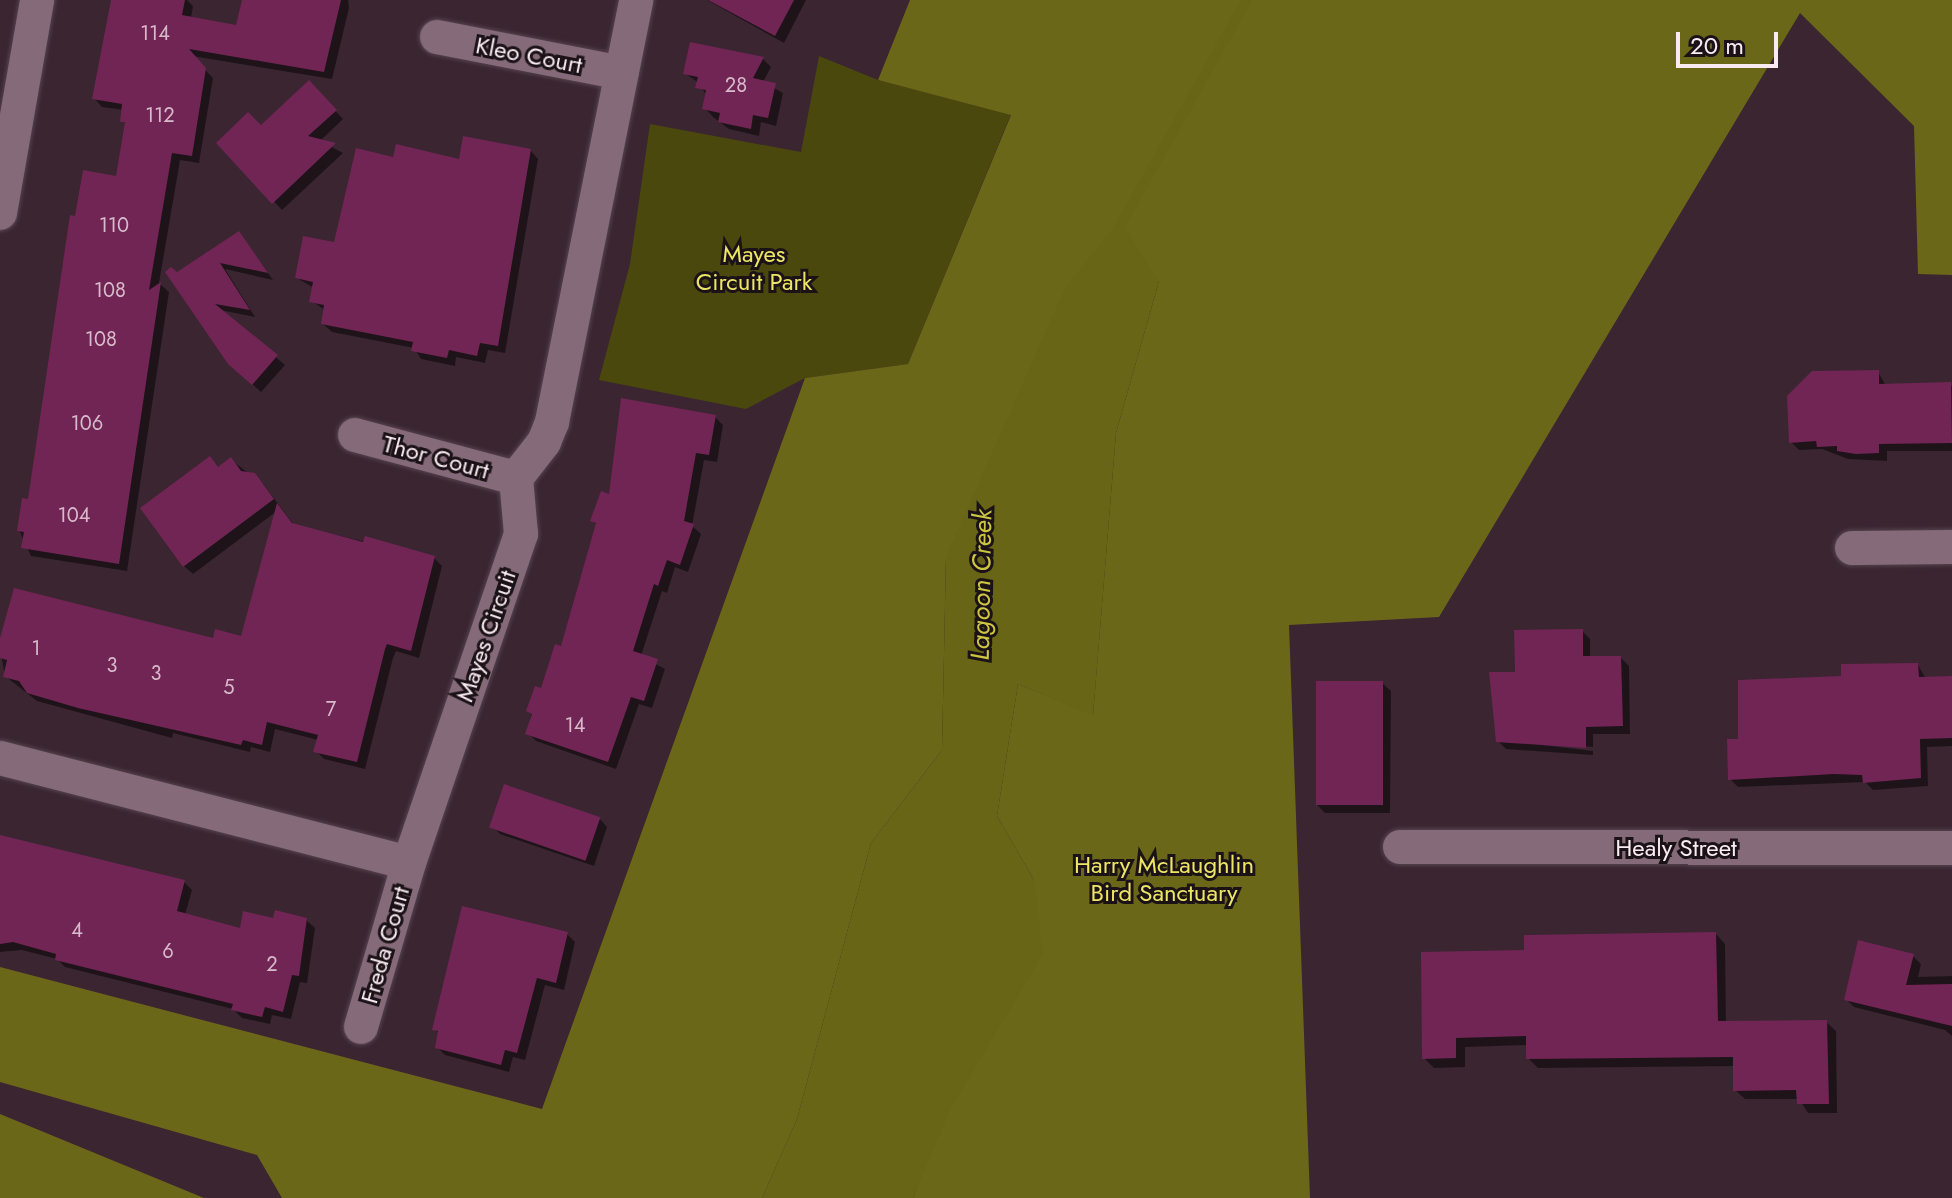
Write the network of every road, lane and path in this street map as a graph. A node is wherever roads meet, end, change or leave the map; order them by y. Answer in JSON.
{"nodes":[{"id":1,"x":37,"y":0,"type":"edge"},
{"id":2,"x":636,"y":0,"type":"edge"},
{"id":3,"x":437,"y":37,"type":"dead end"},
{"id":4,"x":622,"y":73,"type":"junction"},
{"id":5,"x":0,"y":213,"type":"edge"},
{"id":6,"x":355,"y":435,"type":"dead end"},
{"id":7,"x":516,"y":478,"type":"junction"},
{"id":8,"x":1952,"y":547,"type":"edge"},
{"id":9,"x":1852,"y":548,"type":"dead end"},
{"id":10,"x":0,"y":758,"type":"edge"},
{"id":11,"x":1400,"y":847,"type":"dead end"},
{"id":12,"x":1952,"y":848,"type":"edge"},
{"id":13,"x":409,"y":863,"type":"junction"},
{"id":14,"x":361,"y":1027,"type":"dead end"}],
"edges":[{"from":1,"to":5,"type":"street"},
{"from":2,"to":4,"type":"street"},
{"from":3,"to":4,"type":"street","name":"Kleo Court"},
{"from":4,"to":7,"type":"street"},
{"from":6,"to":7,"type":"street","name":"Thor Court"},
{"from":7,"to":13,"type":"street","name":"Mayes Circuit"},
{"from":8,"to":9,"type":"street"},
{"from":10,"to":13,"type":"street"},
{"from":11,"to":12,"type":"street","name":"Healy Street"},
{"from":13,"to":14,"type":"street","name":"Freda Court"}]}
